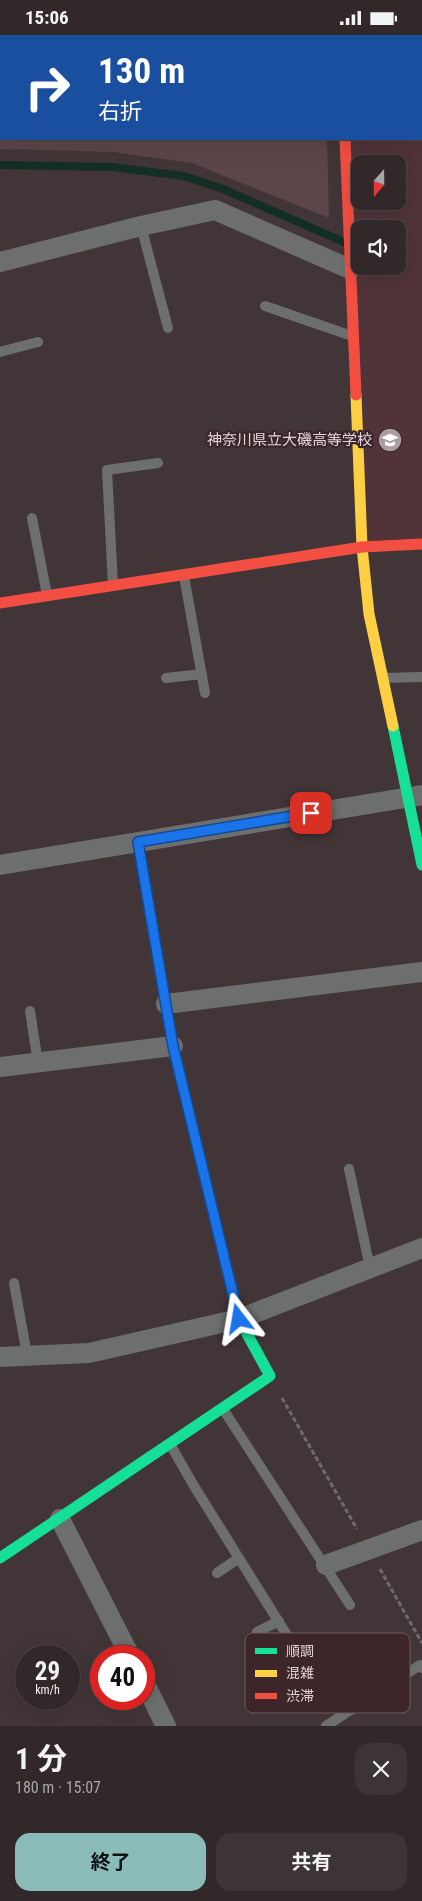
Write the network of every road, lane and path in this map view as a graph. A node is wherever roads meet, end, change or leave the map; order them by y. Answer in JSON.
{"nodes":[{"id":1,"x":345,"y":140,"type":"edge"},
{"id":2,"x":141,"y":226,"type":"junction"},
{"id":3,"x":0,"y":262,"type":"edge"},
{"id":4,"x":350,"y":265,"type":"junction"},
{"id":5,"x":264,"y":306,"type":"dead end"},
{"id":6,"x":168,"y":328,"type":"dead end"},
{"id":7,"x":353,"y":337,"type":"junction"},
{"id":8,"x":38,"y":342,"type":"dead end"},
{"id":9,"x":0,"y":352,"type":"edge"},
{"id":10,"x":158,"y":463,"type":"dead end"},
{"id":11,"x":32,"y":517,"type":"dead end"},
{"id":12,"x":422,"y":544,"type":"edge"},
{"id":13,"x":362,"y":547,"type":"junction"},
{"id":14,"x":184,"y":575,"type":"junction"},
{"id":15,"x":113,"y":586,"type":"junction"},
{"id":16,"x":47,"y":596,"type":"junction"},
{"id":17,"x":0,"y":603,"type":"edge"},
{"id":18,"x":202,"y":674,"type":"junction"},
{"id":19,"x":422,"y":677,"type":"edge"},
{"id":20,"x":166,"y":678,"type":"dead end"},
{"id":21,"x":382,"y":678,"type":"junction"},
{"id":22,"x":205,"y":693,"type":"dead end"},
{"id":23,"x":414,"y":796,"type":"edge"},
{"id":24,"x":138,"y":842,"type":"junction"},
{"id":25,"x":0,"y":865,"type":"edge"},
{"id":26,"x":422,"y":865,"type":"edge"},
{"id":27,"x":422,"y":972,"type":"edge"},
{"id":28,"x":166,"y":1004,"type":"junction"},
{"id":29,"x":30,"y":1011,"type":"dead end"},
{"id":30,"x":173,"y":1046,"type":"junction"},
{"id":31,"x":38,"y":1063,"type":"junction"},
{"id":32,"x":0,"y":1067,"type":"edge"},
{"id":33,"x":349,"y":1169,"type":"dead end"},
{"id":34,"x":422,"y":1248,"type":"edge"},
{"id":35,"x":370,"y":1268,"type":"junction"},
{"id":36,"x":14,"y":1283,"type":"dead end"},
{"id":37,"x":239,"y":1319,"type":"junction"},
{"id":38,"x":28,"y":1355,"type":"junction"},
{"id":39,"x":0,"y":1357,"type":"edge"},
{"id":40,"x":270,"y":1376,"type":"junction"},
{"id":41,"x":222,"y":1408,"type":"junction"},
{"id":42,"x":170,"y":1443,"type":"junction"},
{"id":43,"x":60,"y":1519,"type":"junction"},
{"id":44,"x":422,"y":1530,"type":"edge"},
{"id":45,"x":369,"y":1549,"type":"junction"},
{"id":46,"x":0,"y":1558,"type":"edge"},
{"id":47,"x":239,"y":1558,"type":"junction"},
{"id":48,"x":326,"y":1565,"type":"junction"},
{"id":49,"x":216,"y":1573,"type":"dead end"},
{"id":50,"x":350,"y":1605,"type":"dead end"},
{"id":51,"x":279,"y":1621,"type":"junction"},
{"id":52,"x":258,"y":1632,"type":"dead end"},
{"id":53,"x":286,"y":1633,"type":"edge"},
{"id":54,"x":422,"y":1643,"type":"edge"},
{"id":55,"x":124,"y":1645,"type":"edge"},
{"id":56,"x":422,"y":1668,"type":"edge"},
{"id":57,"x":410,"y":1671,"type":"edge"},
{"id":58,"x":155,"y":1704,"type":"edge"},
{"id":59,"x":346,"y":1713,"type":"edge"},
{"id":60,"x":166,"y":1726,"type":"edge"},
{"id":61,"x":326,"y":1726,"type":"edge"}],
"edges":[{"from":1,"to":4,"type":"street"},
{"from":2,"to":3,"type":"street"},
{"from":2,"to":4,"type":"street"},
{"from":2,"to":6,"type":"lane"},
{"from":4,"to":7,"type":"street"},
{"from":5,"to":7,"type":"lane"},
{"from":7,"to":13,"type":"street"},
{"from":8,"to":9,"type":"lane"},
{"from":10,"to":15,"type":"lane"},
{"from":11,"to":16,"type":"lane"},
{"from":12,"to":13,"type":"street"},
{"from":13,"to":14,"type":"street"},
{"from":13,"to":21,"type":"street"},
{"from":14,"to":15,"type":"street"},
{"from":14,"to":18,"type":"lane"},
{"from":15,"to":16,"type":"street"},
{"from":16,"to":17,"type":"street"},
{"from":18,"to":20,"type":"lane"},
{"from":18,"to":22,"type":"lane"},
{"from":19,"to":21,"type":"lane"},
{"from":21,"to":23,"type":"street"},
{"from":23,"to":24,"type":"street"},
{"from":23,"to":26,"type":"street"},
{"from":24,"to":25,"type":"street"},
{"from":24,"to":28,"type":"street"},
{"from":27,"to":28,"type":"street"},
{"from":28,"to":30,"type":"street"},
{"from":29,"to":31,"type":"lane"},
{"from":30,"to":31,"type":"street"},
{"from":30,"to":37,"type":"street"},
{"from":31,"to":32,"type":"street"},
{"from":33,"to":35,"type":"lane"},
{"from":34,"to":35,"type":"street"},
{"from":35,"to":37,"type":"street"},
{"from":36,"to":38,"type":"lane"},
{"from":37,"to":38,"type":"street"},
{"from":37,"to":40,"type":"street"},
{"from":38,"to":39,"type":"street"},
{"from":40,"to":41,"type":"street"},
{"from":40,"to":45,"type":"path"},
{"from":41,"to":42,"type":"street"},
{"from":41,"to":48,"type":"lane"},
{"from":42,"to":43,"type":"street"},
{"from":42,"to":47,"type":"lane"},
{"from":43,"to":46,"type":"street"},
{"from":43,"to":55,"type":"street"},
{"from":44,"to":45,"type":"street"},
{"from":45,"to":48,"type":"street"},
{"from":45,"to":54,"type":"path"},
{"from":47,"to":49,"type":"lane"},
{"from":47,"to":51,"type":"lane"},
{"from":48,"to":50,"type":"lane"},
{"from":51,"to":52,"type":"lane"},
{"from":51,"to":53,"type":"lane"},
{"from":56,"to":57,"type":"lane"},
{"from":58,"to":60,"type":"street"},
{"from":59,"to":61,"type":"lane"}]}
